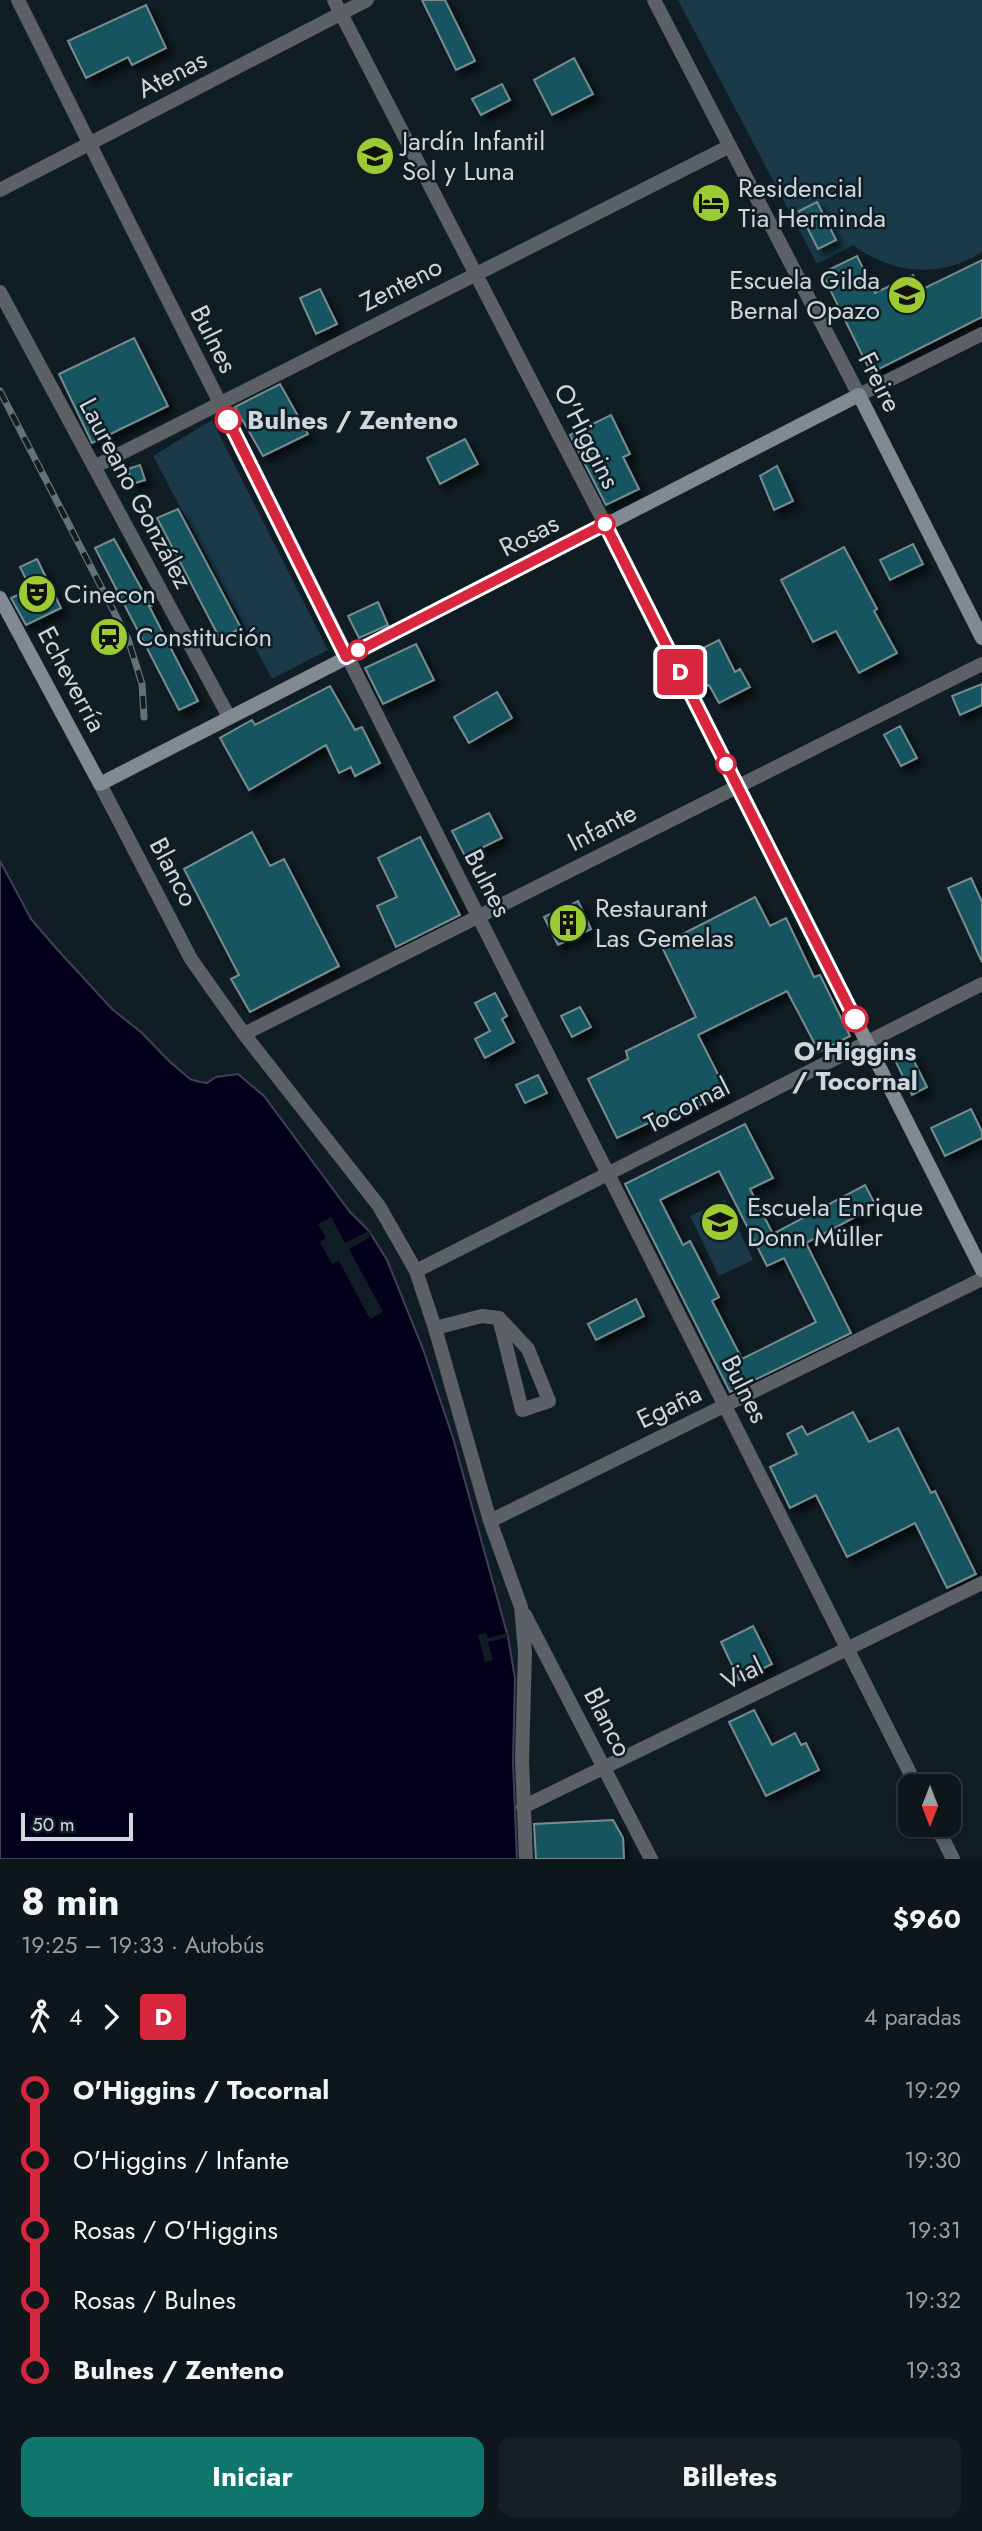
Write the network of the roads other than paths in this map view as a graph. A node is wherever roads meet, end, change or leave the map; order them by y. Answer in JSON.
{"nodes":[{"id":1,"x":18,"y":0,"type":"edge"},
{"id":2,"x":367,"y":0,"type":"edge"},
{"id":3,"x":654,"y":0,"type":"edge"},
{"id":4,"x":338,"y":7,"type":"edge"},
{"id":5,"x":90,"y":144,"type":"junction"},
{"id":6,"x":730,"y":146,"type":"junction"},
{"id":7,"x":0,"y":190,"type":"edge"},
{"id":8,"x":475,"y":274,"type":"junction"},
{"id":9,"x":0,"y":292,"type":"edge"},
{"id":10,"x":982,"y":334,"type":"edge"},
{"id":11,"x":859,"y":395,"type":"junction"},
{"id":12,"x":219,"y":402,"type":"junction"},
{"id":13,"x":94,"y":467,"type":"junction"},
{"id":14,"x":605,"y":524,"type":"junction"},
{"id":15,"x":0,"y":598,"type":"edge"},
{"id":16,"x":982,"y":638,"type":"edge"},
{"id":17,"x":346,"y":657,"type":"junction"},
{"id":18,"x":982,"y":664,"type":"edge"},
{"id":19,"x":229,"y":717,"type":"junction"},
{"id":20,"x":100,"y":784,"type":"junction"},
{"id":21,"x":737,"y":786,"type":"junction"},
{"id":22,"x":478,"y":917,"type":"junction"},
{"id":23,"x":982,"y":985,"type":"edge"},
{"id":24,"x":244,"y":1034,"type":"junction"},
{"id":25,"x":867,"y":1042,"type":"junction"},
{"id":26,"x":608,"y":1172,"type":"junction"},
{"id":27,"x":982,"y":1270,"type":"edge"},
{"id":28,"x":416,"y":1271,"type":"junction"},
{"id":29,"x":982,"y":1279,"type":"edge"},
{"id":30,"x":499,"y":1318,"type":"junction"},
{"id":31,"x":435,"y":1328,"type":"junction"},
{"id":32,"x":726,"y":1406,"type":"junction"},
{"id":33,"x":491,"y":1521,"type":"junction"},
{"id":34,"x":982,"y":1583,"type":"edge"},
{"id":35,"x":521,"y":1607,"type":"junction"},
{"id":36,"x":847,"y":1648,"type":"junction"},
{"id":37,"x":604,"y":1768,"type":"junction"},
{"id":38,"x":910,"y":1774,"type":"edge"},
{"id":39,"x":523,"y":1807,"type":"junction"},
{"id":40,"x":942,"y":1838,"type":"edge"},
{"id":41,"x":526,"y":1859,"type":"edge"},
{"id":42,"x":651,"y":1859,"type":"edge"},
{"id":43,"x":953,"y":1859,"type":"edge"}],
"edges":[{"from":1,"to":5,"type":"street","name":"Bulnes"},
{"from":2,"to":4,"type":"street","name":"Atenas"},
{"from":3,"to":6,"type":"street","name":"Freire"},
{"from":4,"to":5,"type":"street","name":"Atenas"},
{"from":4,"to":8,"type":"street","name":"O'Higgins"},
{"from":5,"to":7,"type":"street","name":"Atenas"},
{"from":5,"to":12,"type":"street","name":"Bulnes"},
{"from":6,"to":8,"type":"street","name":"Zenteno"},
{"from":6,"to":11,"type":"street","name":"Freire"},
{"from":8,"to":12,"type":"street","name":"Zenteno"},
{"from":8,"to":14,"type":"street","name":"O'Higgins"},
{"from":9,"to":13,"type":"street","name":"Laureano González"},
{"from":10,"to":11,"type":"street","name":"Rosas"},
{"from":11,"to":14,"type":"main road","name":"Rosas"},
{"from":11,"to":16,"type":"main road","name":"Freire"},
{"from":12,"to":13,"type":"street","name":"Zenteno"},
{"from":12,"to":17,"type":"street","name":"Bulnes"},
{"from":13,"to":19,"type":"street","name":"Laureano González"},
{"from":14,"to":17,"type":"main road","name":"Rosas"},
{"from":14,"to":21,"type":"main road","name":"O'Higgins"},
{"from":15,"to":20,"type":"main road","name":"Echeverría"},
{"from":17,"to":19,"type":"main road","name":"Rosas"},
{"from":17,"to":22,"type":"street","name":"Bulnes"},
{"from":18,"to":21,"type":"street","name":"Infante"},
{"from":19,"to":20,"type":"main road","name":"Rosas"},
{"from":20,"to":24,"type":"street","name":"Blanco"},
{"from":21,"to":22,"type":"street","name":"Infante"},
{"from":21,"to":25,"type":"main road","name":"O'Higgins"},
{"from":22,"to":24,"type":"street","name":"Infante"},
{"from":22,"to":26,"type":"street","name":"Bulnes"},
{"from":23,"to":25,"type":"street","name":"Tocornal"},
{"from":24,"to":28,"type":"street","name":"Blanco"},
{"from":25,"to":26,"type":"street","name":"Tocornal"},
{"from":25,"to":27,"type":"main road","name":"O'Higgins"},
{"from":26,"to":28,"type":"street","name":"Tocornal"},
{"from":26,"to":32,"type":"street","name":"Bulnes"},
{"from":28,"to":31,"type":"street","name":"Blanco"},
{"from":29,"to":32,"type":"street","name":"Egaña"},
{"from":30,"to":30,"type":"street"},
{"from":30,"to":31,"type":"street"},
{"from":31,"to":33,"type":"street","name":"Blanco"},
{"from":32,"to":33,"type":"street","name":"Egaña"},
{"from":32,"to":36,"type":"street","name":"Bulnes"},
{"from":33,"to":35,"type":"street","name":"Blanco"},
{"from":34,"to":36,"type":"street","name":"Vial"},
{"from":35,"to":37,"type":"street","name":"Blanco"},
{"from":35,"to":39,"type":"street"},
{"from":36,"to":37,"type":"street","name":"Vial"},
{"from":36,"to":38,"type":"street","name":"Bulnes"},
{"from":37,"to":39,"type":"street","name":"Vial"},
{"from":37,"to":42,"type":"street","name":"Blanco"},
{"from":39,"to":41,"type":"street"},
{"from":40,"to":43,"type":"street"}]}
